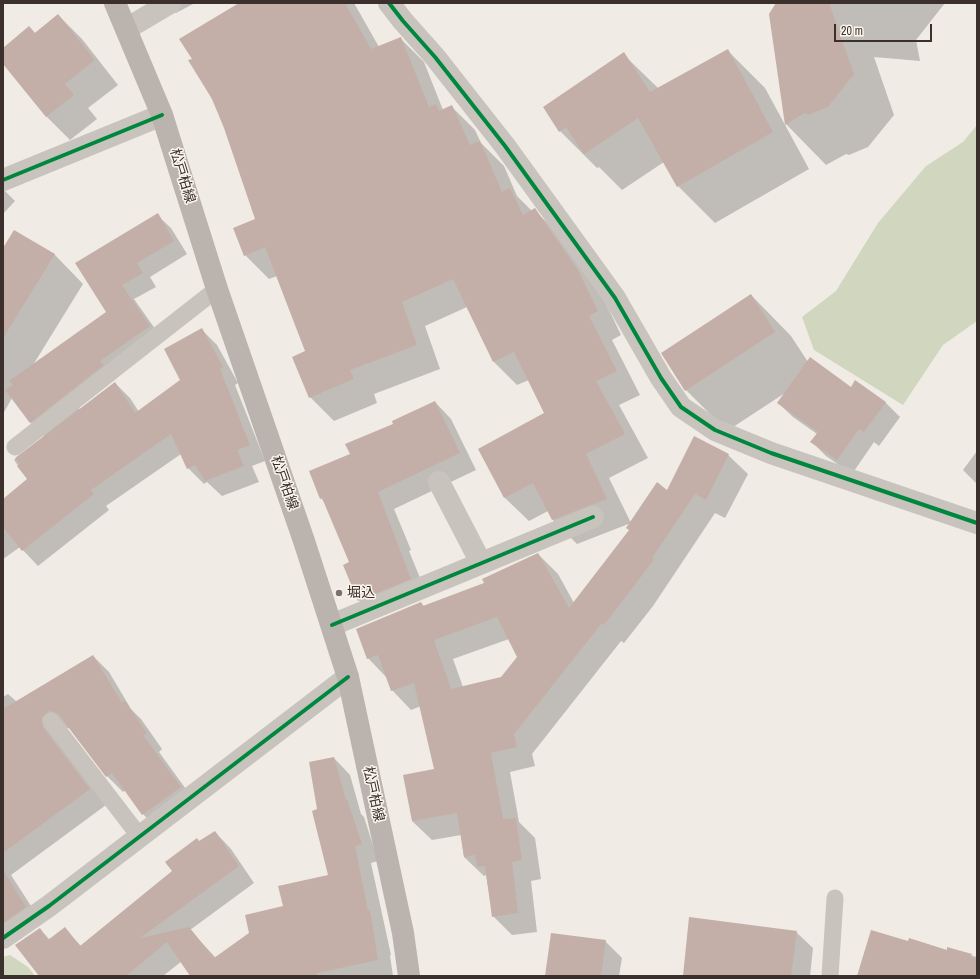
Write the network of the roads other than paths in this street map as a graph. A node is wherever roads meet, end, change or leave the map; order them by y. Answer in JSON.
{"nodes":[{"id":1,"x":115,"y":3,"type":"edge"},
{"id":2,"x":170,"y":3,"type":"edge"},
{"id":3,"x":389,"y":3,"type":"edge"},
{"id":4,"x":126,"y":29,"type":"junction"},
{"id":5,"x":162,"y":115,"type":"junction"},
{"id":6,"x":3,"y":180,"type":"edge"},
{"id":7,"x":217,"y":289,"type":"junction"},
{"id":8,"x":14,"y":447,"type":"dead end"},
{"id":9,"x":439,"y":482,"type":"dead end"},
{"id":10,"x":593,"y":517,"type":"dead end"},
{"id":11,"x":977,"y":523,"type":"edge"},
{"id":12,"x":481,"y":563,"type":"junction"},
{"id":13,"x":332,"y":625,"type":"junction"},
{"id":14,"x":348,"y":677,"type":"junction"},
{"id":15,"x":52,"y":720,"type":"dead end"},
{"id":16,"x":140,"y":837,"type":"junction"},
{"id":17,"x":835,"y":898,"type":"dead end"},
{"id":18,"x":3,"y":938,"type":"edge"},
{"id":19,"x":410,"y":976,"type":"edge"},
{"id":20,"x":830,"y":976,"type":"edge"}],
"edges":[{"from":1,"to":4,"type":"main road","name":"松戸柏線"},
{"from":2,"to":4,"type":"street"},
{"from":3,"to":11,"type":"street"},
{"from":4,"to":5,"type":"main road","name":"松戸柏線"},
{"from":5,"to":6,"type":"street"},
{"from":5,"to":7,"type":"main road","name":"松戸柏線"},
{"from":7,"to":8,"type":"lane"},
{"from":7,"to":13,"type":"main road","name":"松戸柏線"},
{"from":9,"to":12,"type":"street"},
{"from":10,"to":12,"type":"street"},
{"from":12,"to":13,"type":"street"},
{"from":13,"to":14,"type":"main road","name":"松戸柏線"},
{"from":14,"to":16,"type":"street"},
{"from":14,"to":19,"type":"main road","name":"松戸柏線"},
{"from":15,"to":16,"type":"lane"},
{"from":16,"to":18,"type":"street"},
{"from":17,"to":20,"type":"lane"}]}
